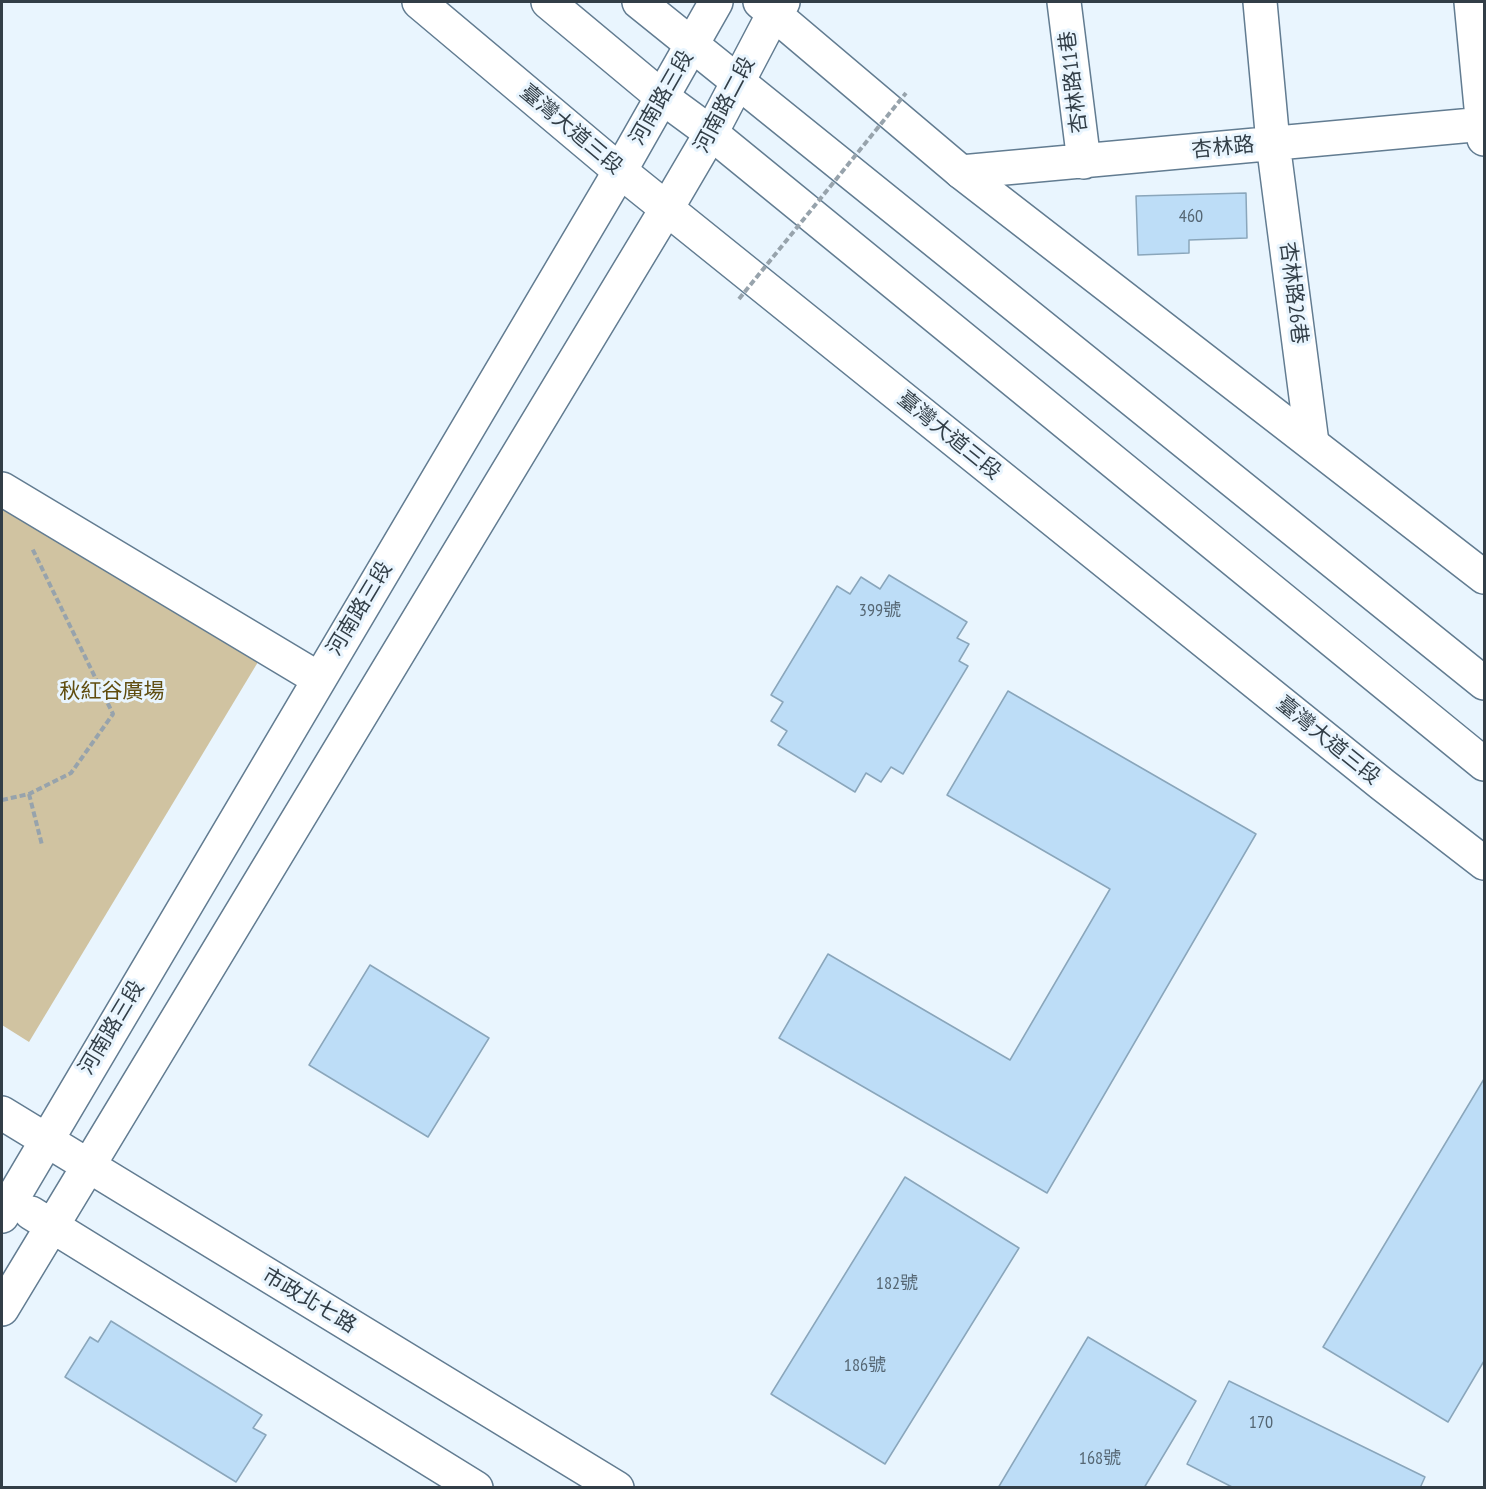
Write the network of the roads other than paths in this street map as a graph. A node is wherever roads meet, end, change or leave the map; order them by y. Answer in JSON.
{"nodes":[{"id":1,"x":419,"y":2,"type":"edge"},
{"id":2,"x":548,"y":2,"type":"edge"},
{"id":3,"x":639,"y":2,"type":"edge"},
{"id":4,"x":717,"y":2,"type":"edge"},
{"id":5,"x":1064,"y":2,"type":"edge"},
{"id":6,"x":1260,"y":2,"type":"edge"},
{"id":7,"x":1471,"y":2,"type":"edge"},
{"id":8,"x":772,"y":5,"type":"edge"},
{"id":9,"x":692,"y":45,"type":"junction"},
{"id":10,"x":738,"y":82,"type":"junction"},
{"id":11,"x":662,"y":96,"type":"junction"},
{"id":12,"x":1484,"y":129,"type":"edge"},
{"id":13,"x":711,"y":133,"type":"junction"},
{"id":14,"x":1274,"y":143,"type":"junction"},
{"id":15,"x":1083,"y":162,"type":"junction"},
{"id":16,"x":620,"y":171,"type":"junction"},
{"id":17,"x":962,"y":172,"type":"junction"},
{"id":18,"x":667,"y":208,"type":"junction"},
{"id":19,"x":1312,"y":443,"type":"junction"},
{"id":20,"x":2,"y":489,"type":"edge"},
{"id":21,"x":1485,"y":577,"type":"edge"},
{"id":22,"x":319,"y":679,"type":"junction"},
{"id":23,"x":1485,"y":683,"type":"edge"},
{"id":24,"x":1485,"y":764,"type":"edge"},
{"id":25,"x":1485,"y":863,"type":"edge"},
{"id":26,"x":2,"y":1113,"type":"edge"},
{"id":27,"x":45,"y":1141,"type":"junction"},
{"id":28,"x":87,"y":1166,"type":"junction"},
{"id":29,"x":4,"y":1204,"type":"edge"},
{"id":30,"x":51,"y":1225,"type":"junction"},
{"id":31,"x":2,"y":1309,"type":"edge"},
{"id":32,"x":476,"y":1488,"type":"edge"},
{"id":33,"x":617,"y":1488,"type":"edge"}],
"edges":[{"from":1,"to":16,"type":"street","name":"臺灣大道三段"},
{"from":2,"to":11,"type":"street"},
{"from":3,"to":9,"type":"street"},
{"from":4,"to":9,"type":"street","name":"河南路三段"},
{"from":5,"to":15,"type":"street","name":"杏林路11巷"},
{"from":6,"to":14,"type":"street","name":"杏林路26巷"},
{"from":7,"to":12,"type":"street"},
{"from":8,"to":10,"type":"street","name":"河南路二段"},
{"from":8,"to":17,"type":"street"},
{"from":9,"to":10,"type":"street"},
{"from":9,"to":11,"type":"street","name":"河南路三段"},
{"from":10,"to":13,"type":"street","name":"河南路二段"},
{"from":10,"to":23,"type":"street"},
{"from":11,"to":13,"type":"street"},
{"from":11,"to":16,"type":"street","name":"河南路三段"},
{"from":12,"to":14,"type":"street","name":"杏林路"},
{"from":13,"to":18,"type":"street","name":"河南路二段"},
{"from":13,"to":24,"type":"street"},
{"from":14,"to":15,"type":"street","name":"杏林路"},
{"from":14,"to":19,"type":"street","name":"杏林路26巷"},
{"from":15,"to":17,"type":"street","name":"杏林路"},
{"from":16,"to":18,"type":"street","name":"臺灣大道三段"},
{"from":16,"to":22,"type":"street","name":"河南路三段"},
{"from":17,"to":19,"type":"street"},
{"from":18,"to":25,"type":"street","name":"臺灣大道三段"},
{"from":18,"to":28,"type":"street"},
{"from":19,"to":21,"type":"street"},
{"from":20,"to":22,"type":"street"},
{"from":22,"to":27,"type":"street","name":"河南路三段"},
{"from":26,"to":27,"type":"street","name":"市政北七路"},
{"from":27,"to":28,"type":"street","name":"市政北七路"},
{"from":27,"to":29,"type":"street","name":"河南路三段"},
{"from":28,"to":30,"type":"street"},
{"from":28,"to":33,"type":"street","name":"市政北七路"},
{"from":29,"to":30,"type":"street"},
{"from":30,"to":31,"type":"street"},
{"from":30,"to":32,"type":"street"}]}
